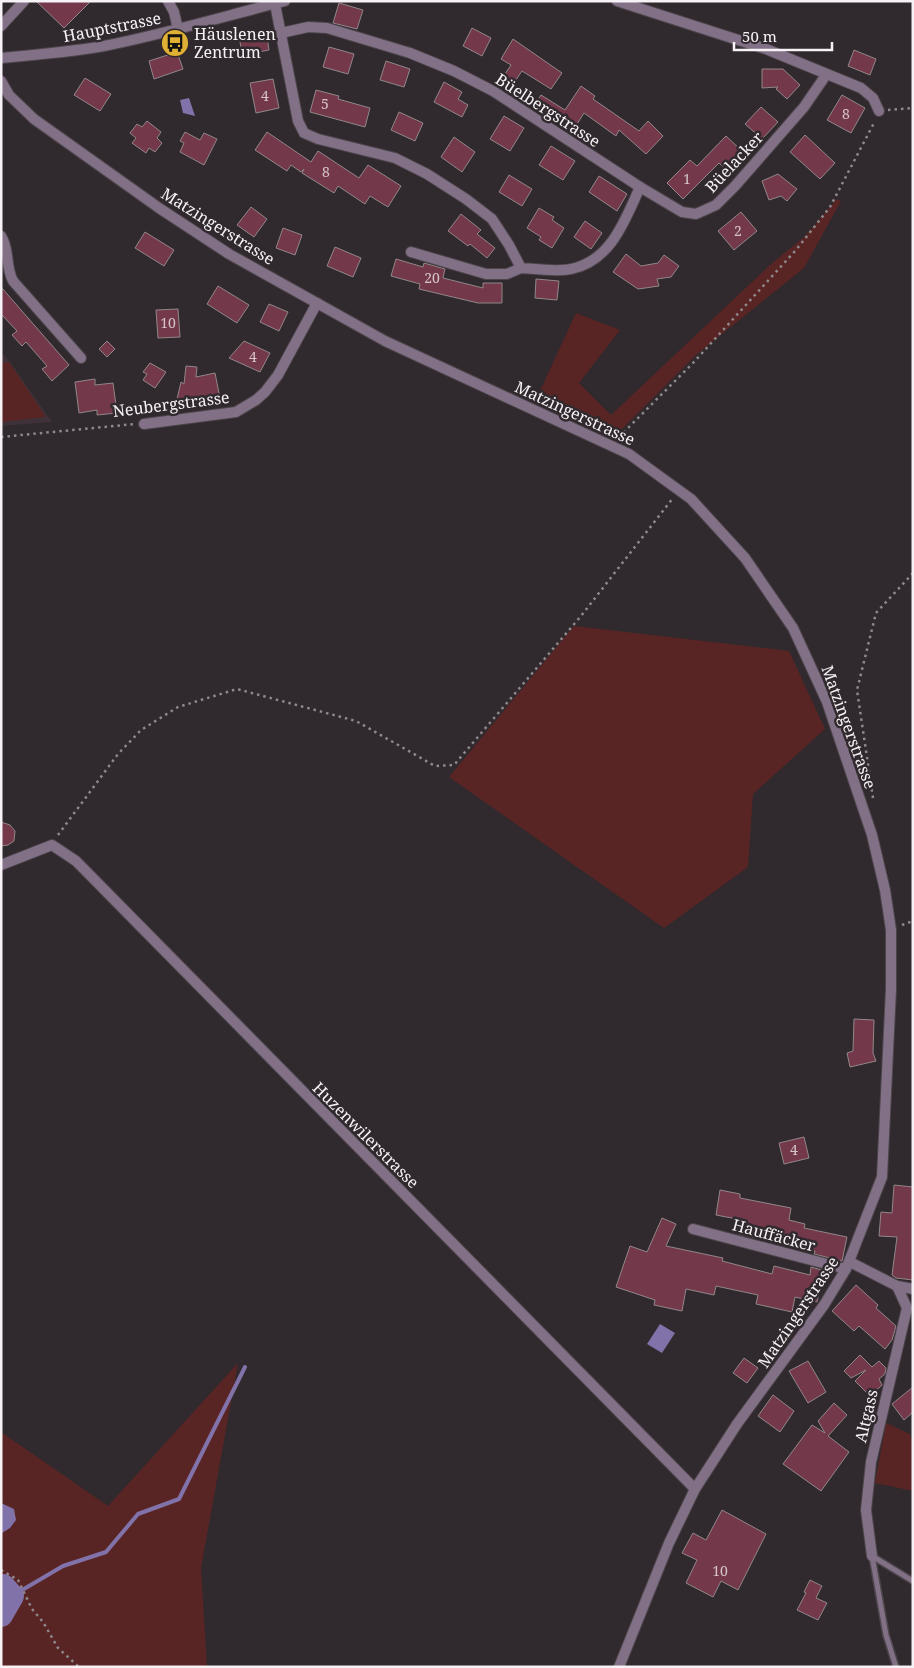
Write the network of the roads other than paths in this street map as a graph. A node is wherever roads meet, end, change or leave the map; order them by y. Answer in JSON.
{"nodes":[{"id":1,"x":24,"y":1,"type":"edge"},
{"id":2,"x":168,"y":1,"type":"edge"},
{"id":3,"x":617,"y":1,"type":"edge"},
{"id":4,"x":280,"y":3,"type":"edge"},
{"id":5,"x":1,"y":26,"type":"edge"},
{"id":6,"x":178,"y":29,"type":"junction"},
{"id":7,"x":281,"y":33,"type":"junction"},
{"id":8,"x":1,"y":58,"type":"edge"},
{"id":9,"x":826,"y":75,"type":"junction"},
{"id":10,"x":1,"y":81,"type":"edge"},
{"id":11,"x":879,"y":111,"type":"road end"},
{"id":12,"x":640,"y":187,"type":"junction"},
{"id":13,"x":1,"y":236,"type":"edge"},
{"id":14,"x":411,"y":252,"type":"dead end"},
{"id":15,"x":521,"y":268,"type":"junction"},
{"id":16,"x":316,"y":303,"type":"junction"},
{"id":17,"x":81,"y":358,"type":"dead end"},
{"id":18,"x":144,"y":424,"type":"road end"},
{"id":19,"x":1,"y":865,"type":"edge"},
{"id":20,"x":693,"y":1229,"type":"dead end"},
{"id":21,"x":848,"y":1265,"type":"junction"},
{"id":22,"x":897,"y":1286,"type":"junction"},
{"id":23,"x":913,"y":1289,"type":"edge"},
{"id":24,"x":695,"y":1489,"type":"junction"},
{"id":25,"x":872,"y":1556,"type":"junction"},
{"id":26,"x":913,"y":1581,"type":"edge"},
{"id":27,"x":619,"y":1667,"type":"edge"},
{"id":28,"x":896,"y":1667,"type":"edge"}],
"edges":[{"from":1,"to":5,"type":"street"},
{"from":2,"to":6,"type":"street"},
{"from":3,"to":9,"type":"street"},
{"from":4,"to":6,"type":"street","name":"Hauptstrasse"},
{"from":4,"to":7,"type":"street"},
{"from":6,"to":8,"type":"street","name":"Hauptstrasse"},
{"from":7,"to":12,"type":"street","name":"Büelbergstrasse"},
{"from":7,"to":15,"type":"street"},
{"from":9,"to":11,"type":"street"},
{"from":9,"to":12,"type":"street","name":"Büelacker"},
{"from":10,"to":16,"type":"street","name":"Matzingerstrasse"},
{"from":12,"to":15,"type":"street"},
{"from":13,"to":17,"type":"street"},
{"from":14,"to":15,"type":"street"},
{"from":16,"to":18,"type":"street","name":"Neubergstrasse"},
{"from":16,"to":21,"type":"street","name":"Matzingerstrasse"},
{"from":19,"to":24,"type":"street","name":"Huzenwilerstrasse"},
{"from":20,"to":21,"type":"street","name":"Hauffäcker"},
{"from":21,"to":22,"type":"street","name":"Hauffäcker"},
{"from":21,"to":24,"type":"street","name":"Matzingerstrasse"},
{"from":22,"to":23,"type":"street","name":"Hauffäcker"},
{"from":22,"to":25,"type":"street","name":"Altgass"},
{"from":24,"to":27,"type":"street","name":"Matzingerstrasse"},
{"from":25,"to":26,"type":"lane"},
{"from":25,"to":28,"type":"lane"}]}
